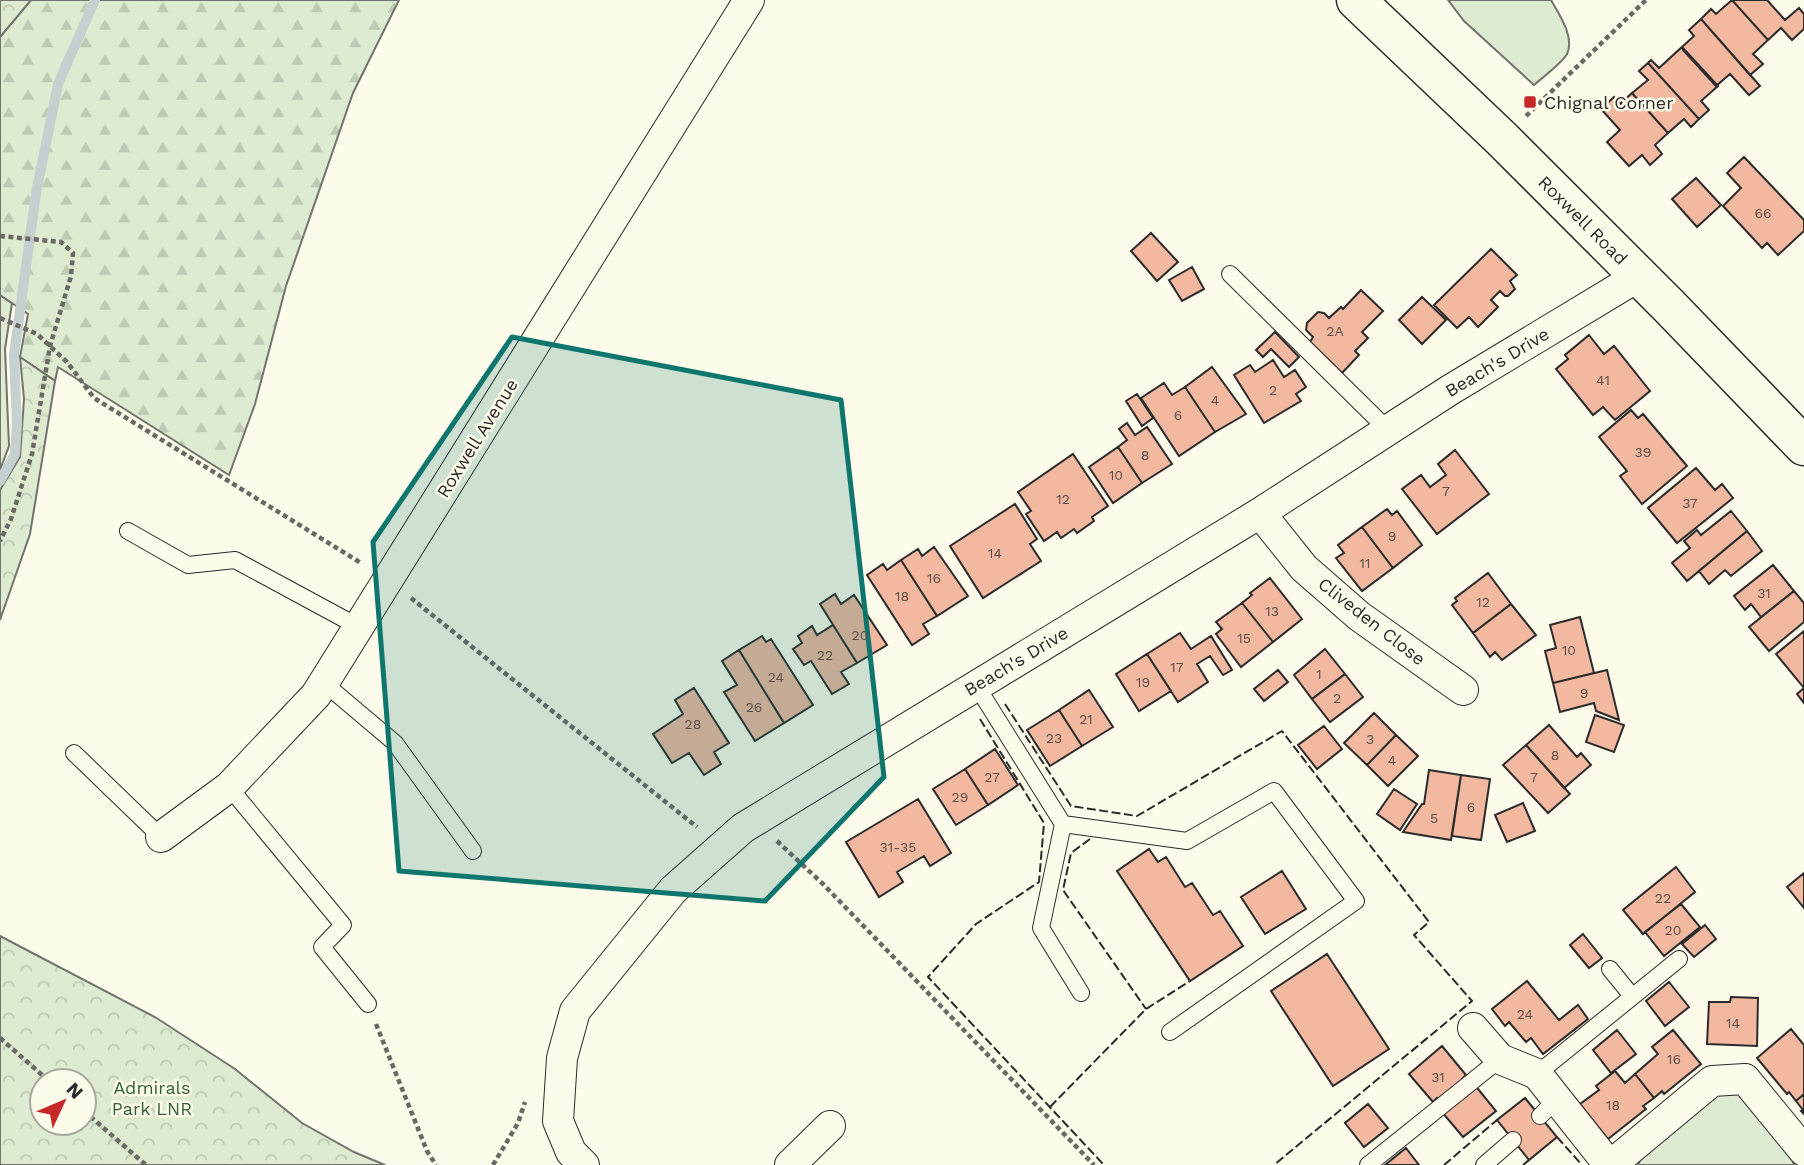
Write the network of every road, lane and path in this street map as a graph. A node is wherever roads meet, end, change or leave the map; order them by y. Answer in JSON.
{"nodes":[{"id":1,"x":749,"y":0,"type":"edge"},
{"id":2,"x":1356,"y":0,"type":"edge"},
{"id":3,"x":1646,"y":0,"type":"edge"},
{"id":4,"x":1502,"y":139,"type":"junction"},
{"id":5,"x":0,"y":236,"type":"edge"},
{"id":6,"x":1230,"y":274,"type":"dead end"},
{"id":7,"x":1639,"y":276,"type":"junction"},
{"id":8,"x":0,"y":318,"type":"edge"},
{"id":9,"x":51,"y":346,"type":"junction"},
{"id":10,"x":1388,"y":430,"type":"junction"},
{"id":11,"x":1799,"y":431,"type":"edge"},
{"id":12,"x":1260,"y":513,"type":"junction"},
{"id":13,"x":128,"y":531,"type":"dead end"},
{"id":14,"x":0,"y":541,"type":"edge"},
{"id":15,"x":359,"y":627,"type":"junction"},
{"id":16,"x":324,"y":682,"type":"junction"},
{"id":17,"x":976,"y":685,"type":"junction"},
{"id":18,"x":1463,"y":690,"type":"dead end"},
{"id":19,"x":74,"y":753,"type":"dead end"},
{"id":20,"x":229,"y":786,"type":"junction"},
{"id":21,"x":1063,"y":824,"type":"junction"},
{"id":22,"x":743,"y":828,"type":"junction"},
{"id":23,"x":161,"y":837,"type":"joint"},
{"id":24,"x":473,"y":851,"type":"dead end"},
{"id":25,"x":1679,"y":959,"type":"dead end"},
{"id":26,"x":1610,"y":969,"type":"dead end"},
{"id":27,"x":1081,"y":993,"type":"dead end"},
{"id":28,"x":1632,"y":996,"type":"junction"},
{"id":29,"x":368,"y":1004,"type":"joint"},
{"id":30,"x":1474,"y":1028,"type":"dead end"},
{"id":31,"x":1170,"y":1032,"type":"dead end"},
{"id":32,"x":0,"y":1038,"type":"edge"},
{"id":33,"x":1500,"y":1059,"type":"junction"},
{"id":34,"x":33,"y":1067,"type":"edge"},
{"id":35,"x":1537,"y":1074,"type":"junction"},
{"id":36,"x":98,"y":1123,"type":"edge"},
{"id":37,"x":830,"y":1126,"type":"dead end"},
{"id":38,"x":1513,"y":1140,"type":"dead end"},
{"id":39,"x":1804,"y":1151,"type":"edge"},
{"id":40,"x":146,"y":1165,"type":"edge"},
{"id":41,"x":436,"y":1165,"type":"edge"},
{"id":42,"x":584,"y":1165,"type":"edge"},
{"id":43,"x":790,"y":1165,"type":"edge"},
{"id":44,"x":1094,"y":1165,"type":"edge"},
{"id":45,"x":1368,"y":1165,"type":"edge"},
{"id":46,"x":1484,"y":1165,"type":"edge"},
{"id":47,"x":1610,"y":1165,"type":"edge"}],
"edges":[{"from":1,"to":15,"type":"street","name":"Roxwell Avenue"},
{"from":2,"to":4,"type":"main road","name":"Roxwell Road"},
{"from":3,"to":4,"type":"path"},
{"from":4,"to":7,"type":"main road","name":"Roxwell Road"},
{"from":5,"to":9,"type":"path"},
{"from":6,"to":10,"type":"lane"},
{"from":7,"to":10,"type":"street","name":"Beach's Drive"},
{"from":7,"to":11,"type":"main road","name":"Roxwell Road"},
{"from":8,"to":9,"type":"path"},
{"from":9,"to":14,"type":"path"},
{"from":10,"to":12,"type":"street","name":"Beach's Drive"},
{"from":12,"to":17,"type":"street","name":"Beach's Drive"},
{"from":12,"to":18,"type":"street","name":"Cliveden Close"},
{"from":13,"to":15,"type":"lane"},
{"from":15,"to":16,"type":"street","name":"Roxwell Avenue"},
{"from":16,"to":20,"type":"street","name":"Roxwell Avenue"},
{"from":16,"to":24,"type":"lane"},
{"from":17,"to":21,"type":"lane"},
{"from":17,"to":22,"type":"street","name":"Beach's Drive"},
{"from":19,"to":23,"type":"lane"},
{"from":20,"to":23,"type":"street","name":"Roxwell Avenue"},
{"from":20,"to":29,"type":"lane"},
{"from":21,"to":27,"type":"lane"},
{"from":21,"to":31,"type":"lane"},
{"from":22,"to":42,"type":"street","name":"Beach's Drive"},
{"from":22,"to":44,"type":"path"},
{"from":25,"to":28,"type":"lane"},
{"from":26,"to":28,"type":"lane"},
{"from":28,"to":35,"type":"lane"},
{"from":29,"to":41,"type":"path"},
{"from":30,"to":33,"type":"street"},
{"from":32,"to":34,"type":"path"},
{"from":33,"to":35,"type":"street"},
{"from":33,"to":45,"type":"lane"},
{"from":35,"to":47,"type":"street"},
{"from":36,"to":40,"type":"path"},
{"from":37,"to":43,"type":"street"},
{"from":38,"to":46,"type":"lane"},
{"from":39,"to":47,"type":"street"}]}
